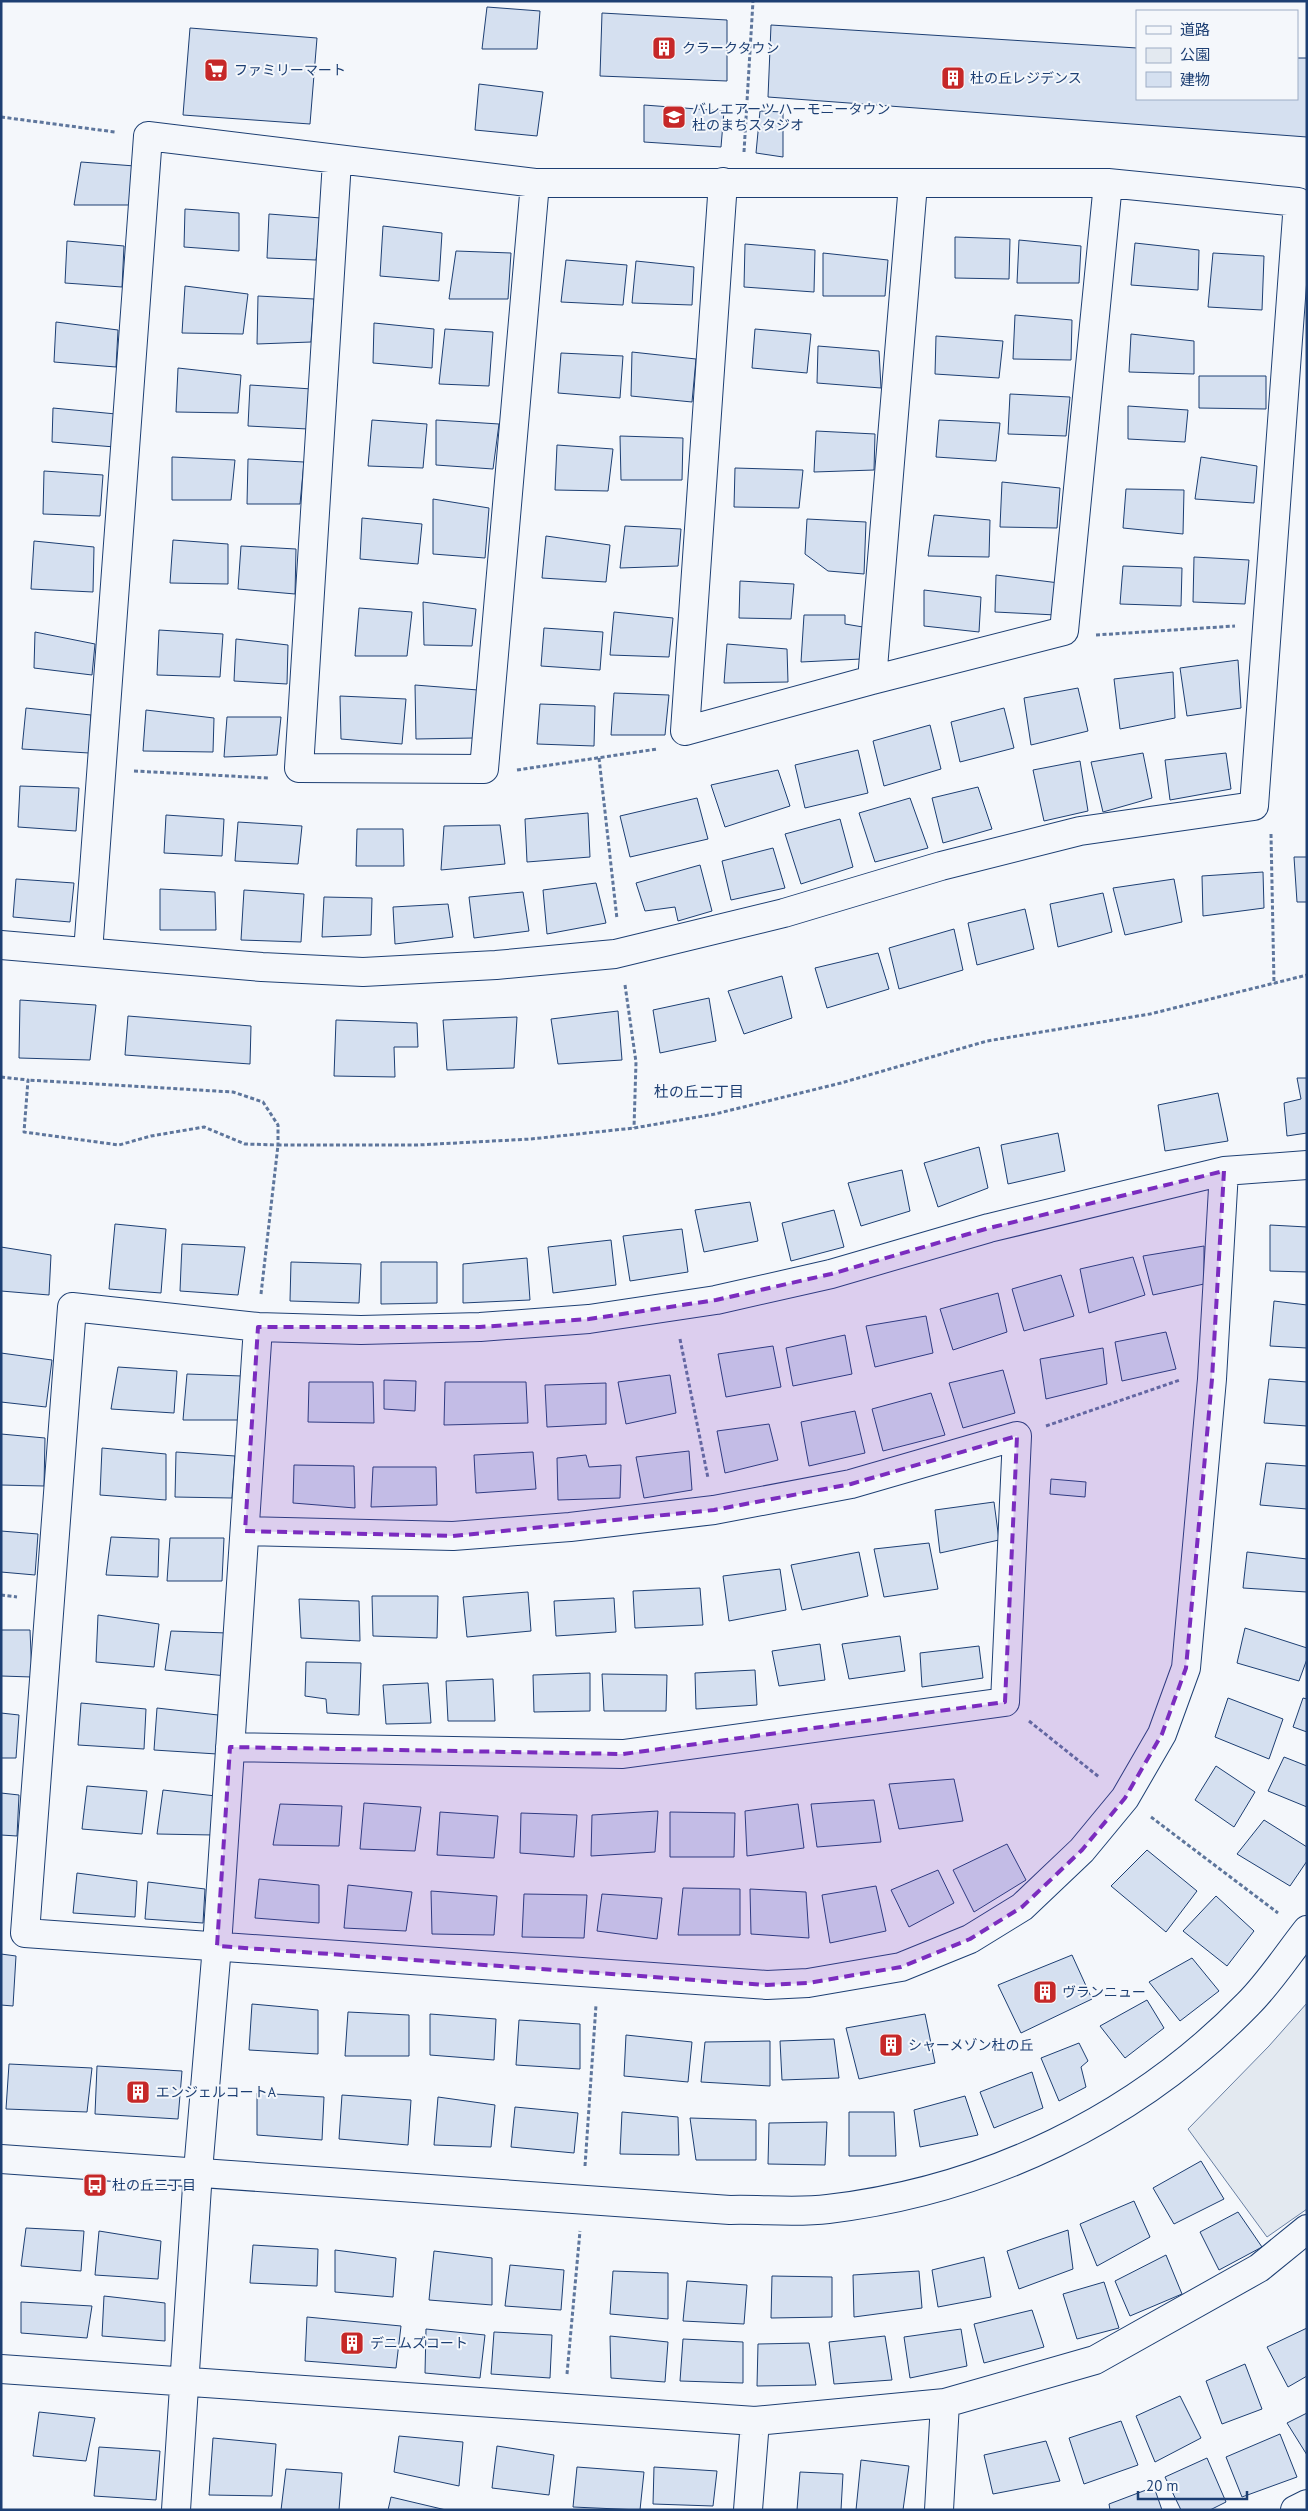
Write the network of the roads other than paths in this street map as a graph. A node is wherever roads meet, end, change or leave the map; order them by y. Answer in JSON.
{"nodes":[{"id":1,"x":337,"y":160,"type":"junction"},
{"id":2,"x":733,"y":182,"type":"junction"},
{"id":3,"x":535,"y":183,"type":"junction"},
{"id":4,"x":1108,"y":183,"type":"junction"},
{"id":5,"x":913,"y":184,"type":"junction"},
{"id":6,"x":1295,"y":393,"type":"edge"},
{"id":7,"x":872,"y":680,"type":"junction"},
{"id":8,"x":1,"y":945,"type":"edge"},
{"id":9,"x":88,"y":952,"type":"junction"},
{"id":10,"x":1307,"y":1165,"type":"edge"},
{"id":11,"x":1224,"y":1172,"type":"junction"},
{"id":12,"x":258,"y":1326,"type":"junction"},
{"id":13,"x":245,"y":1531,"type":"junction"},
{"id":14,"x":230,"y":1748,"type":"junction"},
{"id":15,"x":1307,"y":1930,"type":"edge"},
{"id":16,"x":217,"y":1946,"type":"junction"},
{"id":17,"x":1,"y":2158,"type":"edge"},
{"id":18,"x":198,"y":2170,"type":"junction"},
{"id":19,"x":1307,"y":2229,"type":"edge"},
{"id":20,"x":1,"y":2369,"type":"edge"},
{"id":21,"x":184,"y":2380,"type":"junction"},
{"id":22,"x":945,"y":2403,"type":"junction"},
{"id":23,"x":754,"y":2421,"type":"junction"},
{"id":24,"x":1307,"y":2504,"type":"edge"},
{"id":25,"x":176,"y":2510,"type":"edge"},
{"id":26,"x":748,"y":2510,"type":"edge"},
{"id":27,"x":938,"y":2510,"type":"edge"},
{"id":28,"x":1295,"y":2510,"type":"edge"}],
"edges":[{"from":1,"to":3,"type":"street"},
{"from":1,"to":3,"type":"street"},
{"from":1,"to":9,"type":"street"},
{"from":2,"to":3,"type":"street"},
{"from":2,"to":5,"type":"street"},
{"from":2,"to":7,"type":"street"},
{"from":4,"to":5,"type":"street"},
{"from":4,"to":6,"type":"street"},
{"from":4,"to":7,"type":"street"},
{"from":5,"to":7,"type":"street"},
{"from":6,"to":9,"type":"street"},
{"from":8,"to":9,"type":"street"},
{"from":10,"to":11,"type":"street"},
{"from":11,"to":12,"type":"street"},
{"from":11,"to":16,"type":"street"},
{"from":12,"to":13,"type":"street"},
{"from":12,"to":16,"type":"street"},
{"from":13,"to":14,"type":"street"},
{"from":13,"to":14,"type":"street"},
{"from":14,"to":16,"type":"street"},
{"from":15,"to":18,"type":"street"},
{"from":16,"to":18,"type":"street"},
{"from":17,"to":18,"type":"street"},
{"from":18,"to":21,"type":"street"},
{"from":19,"to":22,"type":"street"},
{"from":20,"to":21,"type":"street"},
{"from":21,"to":23,"type":"street"},
{"from":21,"to":25,"type":"street"},
{"from":22,"to":23,"type":"street"},
{"from":22,"to":27,"type":"street"},
{"from":23,"to":26,"type":"street"},
{"from":24,"to":28,"type":"street"}]}
